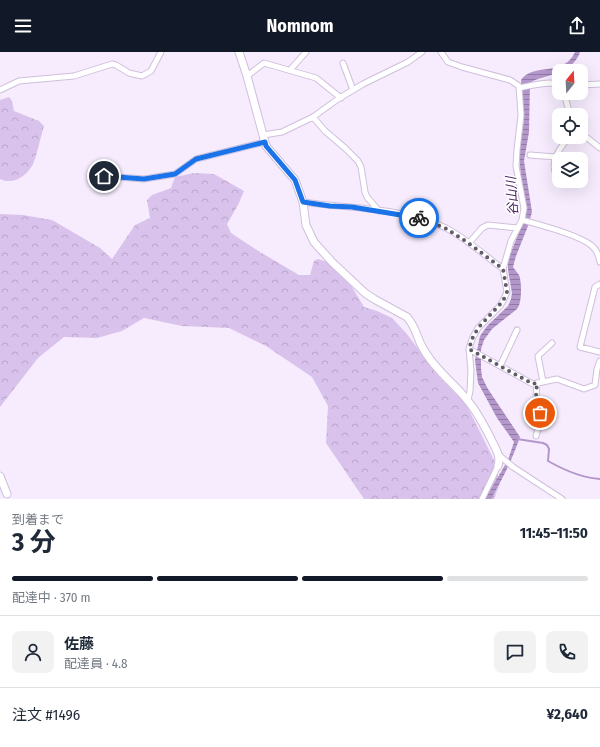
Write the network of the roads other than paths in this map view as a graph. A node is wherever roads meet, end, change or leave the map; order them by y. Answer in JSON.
{"nodes":[{"id":1,"x":161,"y":52,"type":"edge"},
{"id":2,"x":239,"y":52,"type":"edge"},
{"id":3,"x":306,"y":52,"type":"edge"},
{"id":4,"x":422,"y":52,"type":"edge"},
{"id":5,"x":441,"y":52,"type":"edge"},
{"id":6,"x":343,"y":63,"type":"dead end"},
{"id":7,"x":290,"y":70,"type":"junction"},
{"id":8,"x":247,"y":76,"type":"junction"},
{"id":9,"x":552,"y":83,"type":"edge"},
{"id":10,"x":600,"y":84,"type":"edge"},
{"id":11,"x":588,"y":85,"type":"edge"},
{"id":12,"x":519,"y":88,"type":"junction"},
{"id":13,"x":0,"y":90,"type":"edge"},
{"id":14,"x":353,"y":90,"type":"junction"},
{"id":15,"x":341,"y":98,"type":"junction"},
{"id":16,"x":313,"y":117,"type":"junction"},
{"id":17,"x":264,"y":139,"type":"junction"},
{"id":18,"x":588,"y":139,"type":"edge"},
{"id":19,"x":600,"y":148,"type":"edge"},
{"id":20,"x":530,"y":155,"type":"dead end"},
{"id":21,"x":552,"y":157,"type":"edge"},
{"id":22,"x":104,"y":176,"type":"dead end"},
{"id":23,"x":303,"y":202,"type":"junction"},
{"id":24,"x":379,"y":211,"type":"junction"},
{"id":25,"x":522,"y":220,"type":"junction"},
{"id":26,"x":517,"y":228,"type":"junction"},
{"id":27,"x":469,"y":243,"type":"junction"},
{"id":28,"x":600,"y":260,"type":"edge"},
{"id":29,"x":503,"y":269,"type":"junction"},
{"id":30,"x":600,"y":284,"type":"edge"},
{"id":31,"x":517,"y":330,"type":"dead end"},
{"id":32,"x":552,"y":343,"type":"dead end"},
{"id":33,"x":469,"y":349,"type":"junction"},
{"id":34,"x":600,"y":352,"type":"edge"},
{"id":35,"x":600,"y":361,"type":"edge"},
{"id":36,"x":500,"y":366,"type":"junction"},
{"id":37,"x":540,"y":383,"type":"junction"},
{"id":38,"x":468,"y":400,"type":"junction"},
{"id":39,"x":536,"y":436,"type":"dead end"},
{"id":40,"x":503,"y":459,"type":"junction"},
{"id":41,"x":498,"y":466,"type":"joint"},
{"id":42,"x":0,"y":476,"type":"edge"},
{"id":43,"x":7,"y":497,"type":"edge"},
{"id":44,"x":482,"y":499,"type":"edge"},
{"id":45,"x":562,"y":499,"type":"edge"}],
"edges":[{"from":1,"to":13,"type":"street"},
{"from":2,"to":8,"type":"street"},
{"from":3,"to":7,"type":"street"},
{"from":4,"to":14,"type":"street"},
{"from":5,"to":12,"type":"street"},
{"from":6,"to":14,"type":"street"},
{"from":7,"to":8,"type":"street"},
{"from":7,"to":15,"type":"street"},
{"from":8,"to":17,"type":"street"},
{"from":9,"to":12,"type":"street"},
{"from":10,"to":11,"type":"street"},
{"from":12,"to":25,"type":"street"},
{"from":14,"to":15,"type":"street"},
{"from":15,"to":16,"type":"street"},
{"from":16,"to":17,"type":"street"},
{"from":16,"to":24,"type":"street"},
{"from":17,"to":22,"type":"street"},
{"from":17,"to":23,"type":"street"},
{"from":18,"to":19,"type":"street"},
{"from":20,"to":21,"type":"street"},
{"from":23,"to":24,"type":"street"},
{"from":23,"to":38,"type":"street"},
{"from":24,"to":27,"type":"street"},
{"from":25,"to":26,"type":"street"},
{"from":25,"to":28,"type":"street"},
{"from":26,"to":27,"type":"street"},
{"from":26,"to":29,"type":"street"},
{"from":27,"to":29,"type":"street"},
{"from":29,"to":33,"type":"street"},
{"from":30,"to":34,"type":"street"},
{"from":31,"to":36,"type":"street"},
{"from":32,"to":37,"type":"street"},
{"from":33,"to":36,"type":"street"},
{"from":33,"to":38,"type":"street"},
{"from":35,"to":37,"type":"street"},
{"from":36,"to":37,"type":"street"},
{"from":37,"to":39,"type":"street"},
{"from":38,"to":40,"type":"street"},
{"from":40,"to":41,"type":"street"},
{"from":40,"to":45,"type":"street"},
{"from":41,"to":44,"type":"street"},
{"from":42,"to":43,"type":"street"}]}
